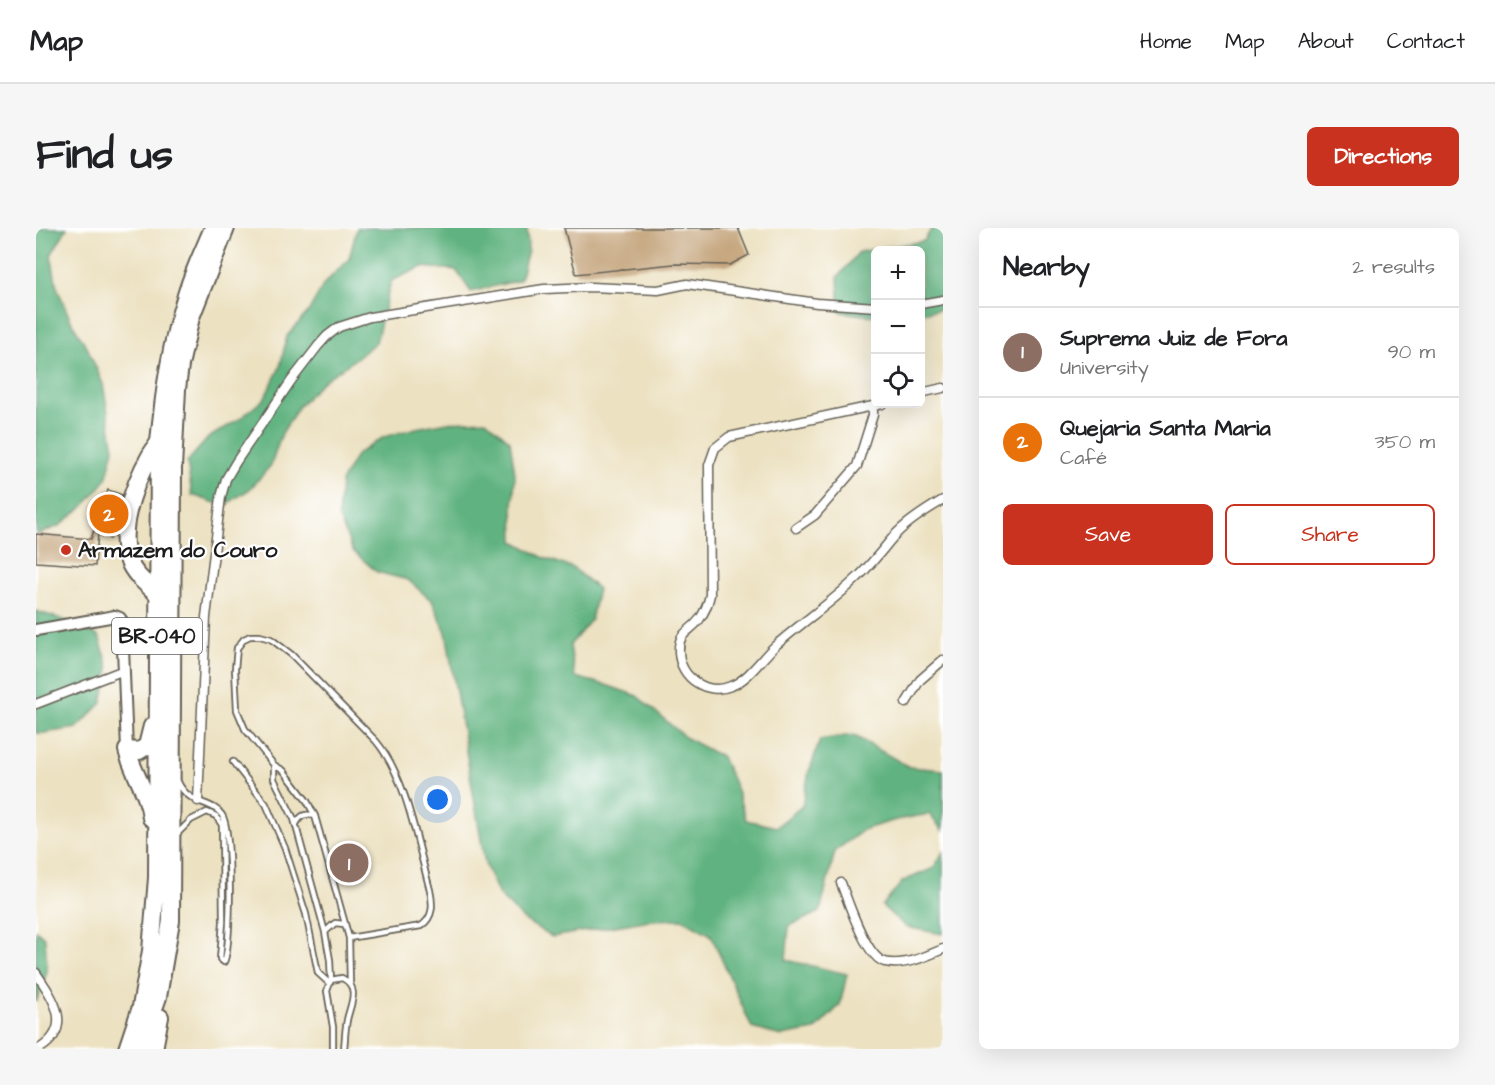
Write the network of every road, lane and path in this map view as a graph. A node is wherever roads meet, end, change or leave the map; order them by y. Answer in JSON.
{"nodes":[{"id":1,"x":213,"y":228,"type":"edge"},
{"id":2,"x":226,"y":228,"type":"edge"},
{"id":3,"x":943,"y":300,"type":"edge"},
{"id":4,"x":925,"y":303,"type":"edge"},
{"id":5,"x":871,"y":307,"type":"edge"},
{"id":6,"x":943,"y":388,"type":"edge"},
{"id":7,"x":925,"y":392,"type":"edge"},
{"id":8,"x":871,"y":406,"type":"edge"},
{"id":9,"x":876,"y":408,"type":"edge"},
{"id":10,"x":159,"y":442,"type":"junction"},
{"id":11,"x":943,"y":500,"type":"edge"},
{"id":12,"x":796,"y":528,"type":"dead end"},
{"id":13,"x":158,"y":594,"type":"junction"},
{"id":14,"x":36,"y":630,"type":"edge"},
{"id":15,"x":943,"y":660,"type":"edge"},
{"id":16,"x":157,"y":665,"type":"junction"},
{"id":17,"x":124,"y":670,"type":"junction"},
{"id":18,"x":906,"y":703,"type":"dead end"},
{"id":19,"x":36,"y":704,"type":"edge"},
{"id":20,"x":127,"y":750,"type":"junction"},
{"id":21,"x":170,"y":755,"type":"junction"},
{"id":22,"x":233,"y":762,"type":"dead end"},
{"id":23,"x":274,"y":765,"type":"junction"},
{"id":24,"x":198,"y":801,"type":"junction"},
{"id":25,"x":206,"y":806,"type":"junction"},
{"id":26,"x":207,"y":812,"type":"junction"},
{"id":27,"x":315,"y":816,"type":"junction"},
{"id":28,"x":296,"y":824,"type":"junction"},
{"id":29,"x":172,"y":843,"type":"junction"},
{"id":30,"x":157,"y":878,"type":"junction"},
{"id":31,"x":841,"y":883,"type":"dead end"},
{"id":32,"x":344,"y":924,"type":"junction"},
{"id":33,"x":325,"y":932,"type":"junction"},
{"id":34,"x":348,"y":938,"type":"junction"},
{"id":35,"x":943,"y":949,"type":"edge"},
{"id":36,"x":166,"y":951,"type":"junction"},
{"id":37,"x":36,"y":973,"type":"edge"},
{"id":38,"x":330,"y":982,"type":"junction"},
{"id":39,"x":350,"y":983,"type":"junction"},
{"id":40,"x":39,"y":1049,"type":"edge"},
{"id":41,"x":127,"y":1049,"type":"edge"},
{"id":42,"x":140,"y":1049,"type":"edge"},
{"id":43,"x":154,"y":1049,"type":"edge"},
{"id":44,"x":333,"y":1049,"type":"edge"},
{"id":45,"x":344,"y":1049,"type":"edge"}],
"edges":[{"from":1,"to":10,"type":"highway","number":"BR-040"},
{"from":2,"to":21,"type":"highway","number":"BR-040"},
{"from":3,"to":4,"type":"street"},
{"from":5,"to":24,"type":"street"},
{"from":6,"to":7,"type":"street"},
{"from":8,"to":11,"type":"street"},
{"from":9,"to":12,"type":"street"},
{"from":10,"to":13,"type":"highway","number":"BR-040"},
{"from":10,"to":13,"type":"highway"},
{"from":13,"to":16,"type":"highway","number":"BR-040"},
{"from":14,"to":17,"type":"street"},
{"from":15,"to":18,"type":"street"},
{"from":16,"to":20,"type":"highway"},
{"from":16,"to":30,"type":"highway","number":"BR-040"},
{"from":17,"to":19,"type":"street"},
{"from":17,"to":20,"type":"street"},
{"from":20,"to":30,"type":"highway"},
{"from":21,"to":24,"type":"lane"},
{"from":21,"to":29,"type":"highway","number":"BR-040"},
{"from":22,"to":38,"type":"lane"},
{"from":23,"to":27,"type":"lane"},
{"from":23,"to":28,"type":"lane"},
{"from":23,"to":34,"type":"lane"},
{"from":24,"to":25,"type":"lane"},
{"from":25,"to":26,"type":"lane"},
{"from":25,"to":26,"type":"lane"},
{"from":26,"to":29,"type":"lane"},
{"from":27,"to":28,"type":"lane"},
{"from":27,"to":32,"type":"lane"},
{"from":28,"to":33,"type":"lane"},
{"from":29,"to":36,"type":"highway","number":"BR-040"},
{"from":30,"to":41,"type":"highway","number":"BR-040"},
{"from":31,"to":35,"type":"street"},
{"from":32,"to":33,"type":"lane"},
{"from":32,"to":34,"type":"lane"},
{"from":33,"to":38,"type":"lane"},
{"from":34,"to":39,"type":"lane"},
{"from":36,"to":42,"type":"highway","number":"BR-040"},
{"from":36,"to":43,"type":"highway"},
{"from":37,"to":40,"type":"street"},
{"from":38,"to":39,"type":"lane"},
{"from":38,"to":44,"type":"lane"},
{"from":39,"to":45,"type":"lane"}]}
